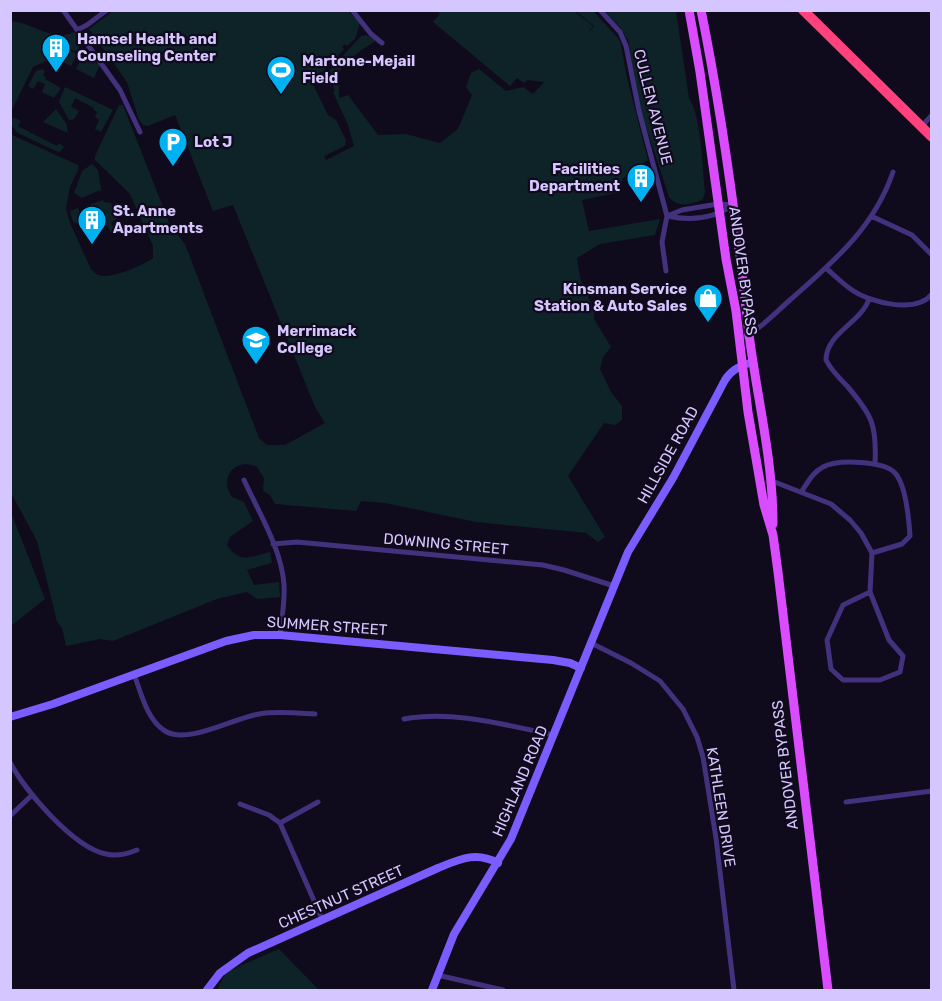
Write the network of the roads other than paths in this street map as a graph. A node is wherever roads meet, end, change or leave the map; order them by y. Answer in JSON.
{"nodes":[{"id":1,"x":63,"y":10,"type":"edge"},
{"id":2,"x":107,"y":10,"type":"edge"},
{"id":3,"x":352,"y":10,"type":"edge"},
{"id":4,"x":600,"y":10,"type":"edge"},
{"id":5,"x":689,"y":10,"type":"edge"},
{"id":6,"x":700,"y":10,"type":"edge"},
{"id":7,"x":803,"y":10,"type":"edge"},
{"id":8,"x":77,"y":30,"type":"junction"},
{"id":9,"x":381,"y":43,"type":"dead end"},
{"id":10,"x":932,"y":115,"type":"edge"},
{"id":11,"x":921,"y":127,"type":"junction"},
{"id":12,"x":140,"y":132,"type":"dead end"},
{"id":13,"x":932,"y":137,"type":"edge"},
{"id":14,"x":893,"y":172,"type":"dead end"},
{"id":15,"x":718,"y":204,"type":"junction"},
{"id":16,"x":733,"y":206,"type":"junction"},
{"id":17,"x":720,"y":214,"type":"junction"},
{"id":18,"x":667,"y":216,"type":"junction"},
{"id":19,"x":871,"y":216,"type":"junction"},
{"id":20,"x":932,"y":255,"type":"edge"},
{"id":21,"x":827,"y":269,"type":"junction"},
{"id":22,"x":666,"y":271,"type":"dead end"},
{"id":23,"x":932,"y":294,"type":"edge"},
{"id":24,"x":869,"y":299,"type":"junction"},
{"id":25,"x":749,"y":335,"type":"junction"},
{"id":26,"x":739,"y":339,"type":"junction"},
{"id":27,"x":753,"y":362,"type":"junction"},
{"id":28,"x":742,"y":365,"type":"junction"},
{"id":29,"x":875,"y":464,"type":"junction"},
{"id":30,"x":243,"y":480,"type":"dead end"},
{"id":31,"x":772,"y":481,"type":"junction"},
{"id":32,"x":802,"y":491,"type":"junction"},
{"id":33,"x":773,"y":535,"type":"junction"},
{"id":34,"x":273,"y":544,"type":"junction"},
{"id":35,"x":872,"y":553,"type":"junction"},
{"id":36,"x":618,"y":575,"type":"joint"},
{"id":37,"x":614,"y":586,"type":"junction"},
{"id":38,"x":870,"y":592,"type":"junction"},
{"id":39,"x":280,"y":635,"type":"junction"},
{"id":40,"x":591,"y":643,"type":"junction"},
{"id":41,"x":580,"y":668,"type":"junction"},
{"id":42,"x":134,"y":674,"type":"junction"},
{"id":43,"x":315,"y":714,"type":"dead end"},
{"id":44,"x":10,"y":717,"type":"edge"},
{"id":45,"x":404,"y":719,"type":"dead end"},
{"id":46,"x":554,"y":735,"type":"junction"},
{"id":47,"x":10,"y":762,"type":"edge"},
{"id":48,"x":932,"y":791,"type":"edge"},
{"id":49,"x":32,"y":795,"type":"junction"},
{"id":50,"x":318,"y":802,"type":"dead end"},
{"id":51,"x":846,"y":802,"type":"dead end"},
{"id":52,"x":240,"y":804,"type":"dead end"},
{"id":53,"x":10,"y":816,"type":"edge"},
{"id":54,"x":280,"y":823,"type":"junction"},
{"id":55,"x":138,"y":850,"type":"dead end"},
{"id":56,"x":498,"y":863,"type":"junction"},
{"id":57,"x":322,"y":920,"type":"junction"},
{"id":58,"x":437,"y":975,"type":"junction"},
{"id":59,"x":207,"y":990,"type":"edge"},
{"id":60,"x":432,"y":990,"type":"edge"},
{"id":61,"x":503,"y":990,"type":"edge"},
{"id":62,"x":734,"y":990,"type":"edge"},
{"id":63,"x":828,"y":990,"type":"edge"}],
"edges":[{"from":1,"to":8,"type":"street"},
{"from":2,"to":8,"type":"street"},
{"from":3,"to":9,"type":"street"},
{"from":4,"to":18,"type":"street","name":"CULLEN AVENUE"},
{"from":5,"to":15,"type":"main road","name":"ANDOVER BYPASS"},
{"from":6,"to":16,"type":"main road","name":"ANDOVER BYPASS"},
{"from":7,"to":11,"type":"highway"},
{"from":8,"to":12,"type":"street"},
{"from":10,"to":11,"type":"street"},
{"from":11,"to":13,"type":"highway"},
{"from":14,"to":19,"type":"street"},
{"from":15,"to":16,"type":"street"},
{"from":15,"to":17,"type":"main road","name":"ANDOVER BYPASS"},
{"from":15,"to":18,"type":"street"},
{"from":16,"to":17,"type":"street"},
{"from":16,"to":25,"type":"main road","name":"ANDOVER BYPASS"},
{"from":17,"to":18,"type":"street"},
{"from":17,"to":26,"type":"main road","name":"ANDOVER BYPASS"},
{"from":18,"to":22,"type":"street"},
{"from":19,"to":20,"type":"street"},
{"from":19,"to":21,"type":"street"},
{"from":21,"to":24,"type":"street"},
{"from":21,"to":25,"type":"street"},
{"from":23,"to":24,"type":"street"},
{"from":24,"to":29,"type":"street"},
{"from":25,"to":26,"type":"street"},
{"from":25,"to":27,"type":"main road","name":"ANDOVER BYPASS"},
{"from":26,"to":28,"type":"main road","name":"ANDOVER BYPASS"},
{"from":27,"to":28,"type":"street"},
{"from":27,"to":31,"type":"main road","name":"ANDOVER BYPASS"},
{"from":28,"to":33,"type":"main road","name":"ANDOVER BYPASS"},
{"from":28,"to":36,"type":"street","name":"HILLSIDE ROAD"},
{"from":29,"to":32,"type":"street"},
{"from":29,"to":35,"type":"street"},
{"from":30,"to":34,"type":"street"},
{"from":31,"to":32,"type":"street"},
{"from":31,"to":33,"type":"main road","name":"ANDOVER BYPASS"},
{"from":32,"to":35,"type":"street"},
{"from":33,"to":63,"type":"main road","name":"ANDOVER BYPASS"},
{"from":34,"to":37,"type":"street","name":"DOWNING STREET"},
{"from":34,"to":39,"type":"street"},
{"from":35,"to":38,"type":"street"},
{"from":36,"to":37,"type":"street","name":"HIGHLAND ROAD"},
{"from":37,"to":40,"type":"street","name":"HIGHLAND ROAD"},
{"from":38,"to":38,"type":"street"},
{"from":39,"to":41,"type":"street","name":"SUMMER STREET"},
{"from":39,"to":42,"type":"street","name":"SUMMER STREET"},
{"from":40,"to":41,"type":"street","name":"HIGHLAND ROAD"},
{"from":40,"to":62,"type":"street","name":"KATHLEEN DRIVE"},
{"from":41,"to":46,"type":"street","name":"HIGHLAND ROAD"},
{"from":42,"to":43,"type":"street"},
{"from":42,"to":44,"type":"street","name":"SUMMER STREET"},
{"from":45,"to":46,"type":"street"},
{"from":46,"to":56,"type":"street","name":"HIGHLAND ROAD"},
{"from":47,"to":49,"type":"street"},
{"from":48,"to":51,"type":"street"},
{"from":49,"to":53,"type":"street"},
{"from":49,"to":55,"type":"street"},
{"from":50,"to":54,"type":"street"},
{"from":52,"to":54,"type":"street"},
{"from":54,"to":57,"type":"street"},
{"from":56,"to":57,"type":"street","name":"CHESTNUT STREET"},
{"from":56,"to":58,"type":"street","name":"HIGHLAND ROAD"},
{"from":57,"to":59,"type":"street","name":"CHESTNUT STREET"},
{"from":58,"to":60,"type":"street","name":"HIGHLAND ROAD"},
{"from":58,"to":61,"type":"street"}]}
